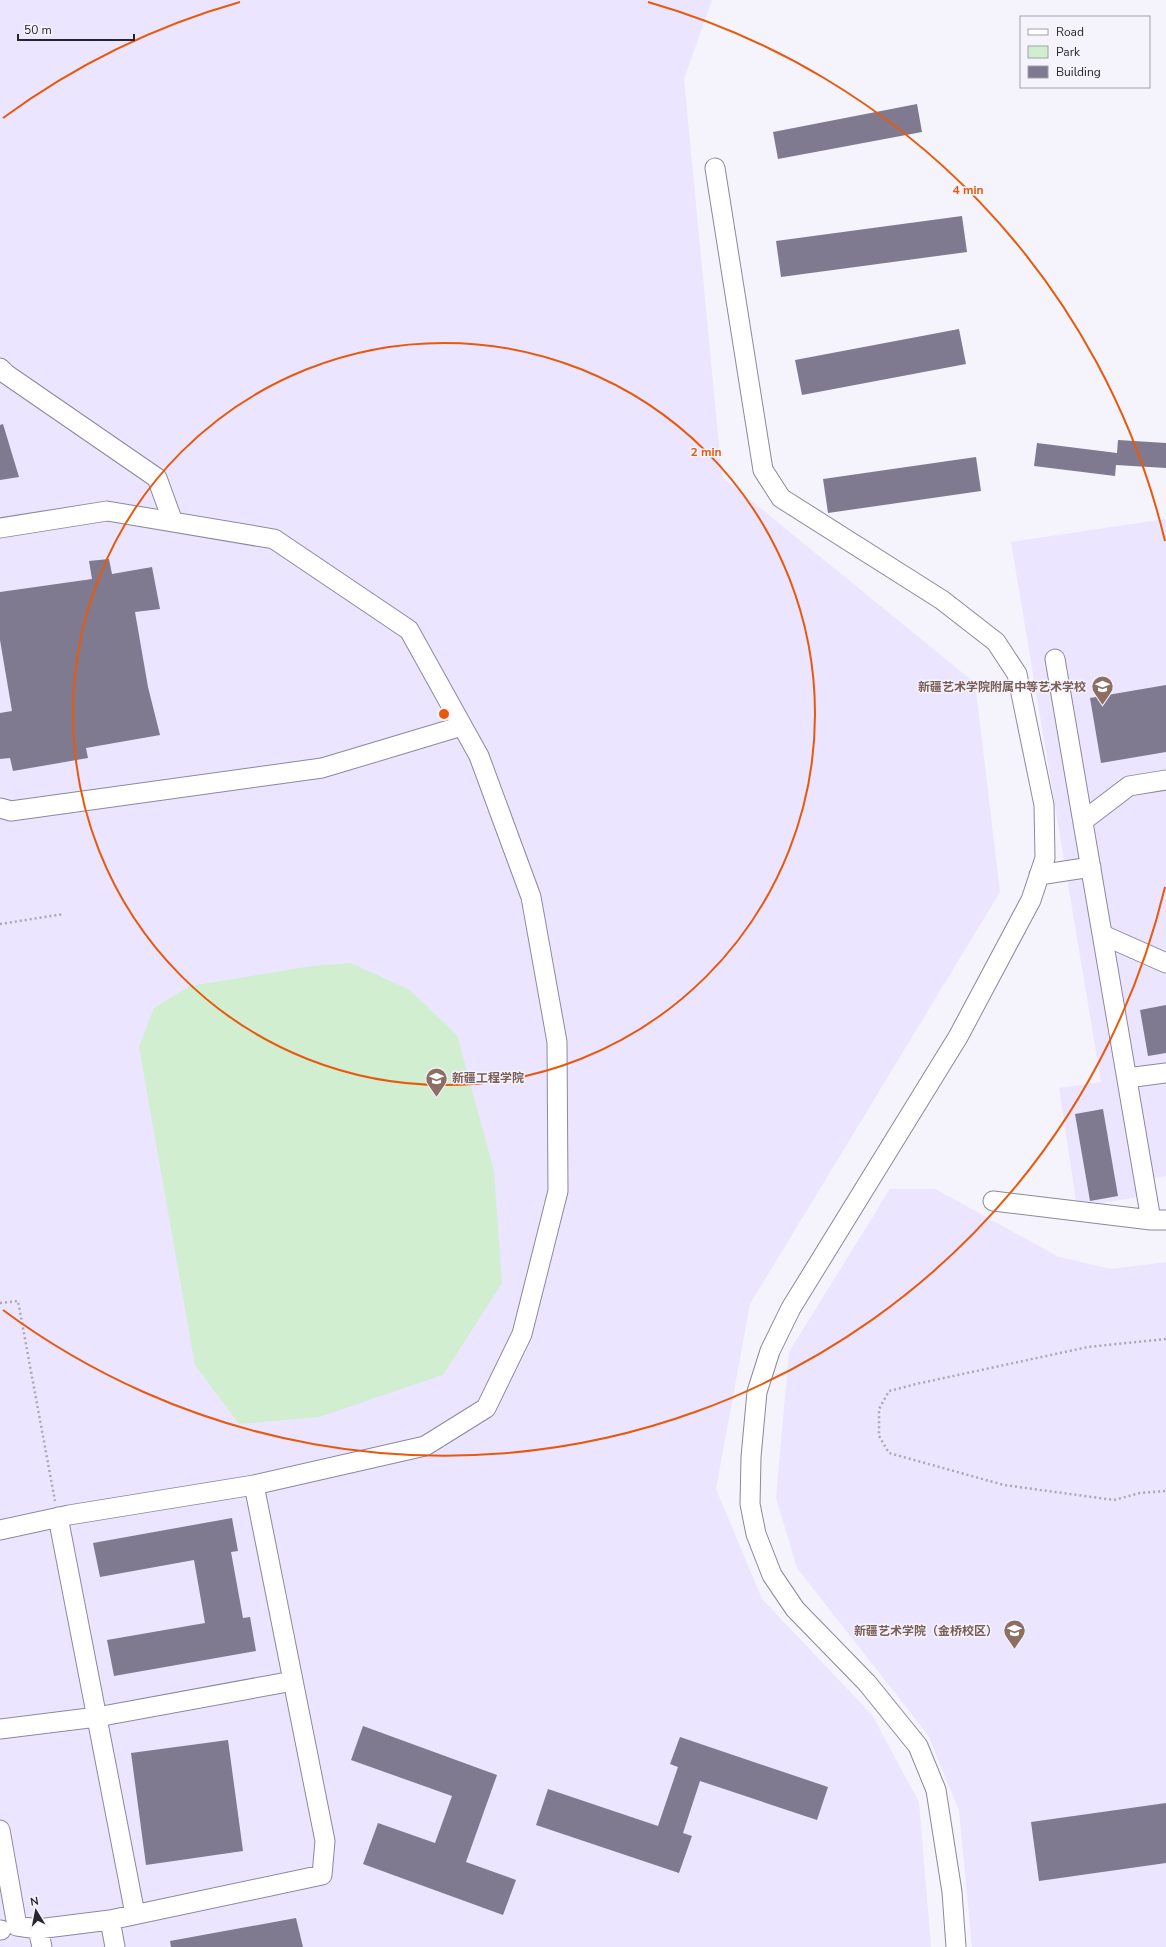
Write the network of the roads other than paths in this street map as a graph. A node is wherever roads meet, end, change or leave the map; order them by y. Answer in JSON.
{"nodes":[{"id":1,"x":715,"y":168,"type":"dead end"},
{"id":2,"x":0,"y":368,"type":"edge"},
{"id":3,"x":174,"y":522,"type":"junction"},
{"id":4,"x":0,"y":528,"type":"edge"},
{"id":5,"x":1056,"y":660,"type":"dead end"},
{"id":6,"x":462,"y":726,"type":"junction"},
{"id":7,"x":1166,"y":780,"type":"edge"},
{"id":8,"x":0,"y":808,"type":"edge"},
{"id":9,"x":1083,"y":821,"type":"junction"},
{"id":10,"x":1091,"y":867,"type":"junction"},
{"id":11,"x":1040,"y":876,"type":"junction"},
{"id":12,"x":1103,"y":935,"type":"junction"},
{"id":13,"x":1166,"y":963,"type":"edge"},
{"id":14,"x":1166,"y":1073,"type":"edge"},
{"id":15,"x":1127,"y":1078,"type":"junction"},
{"id":16,"x":993,"y":1201,"type":"dead end"},
{"id":17,"x":1159,"y":1220,"type":"edge"},
{"id":18,"x":254,"y":1485,"type":"junction"},
{"id":19,"x":58,"y":1517,"type":"road end"},
{"id":20,"x":0,"y":1530,"type":"edge"},
{"id":21,"x":293,"y":1681,"type":"junction"},
{"id":22,"x":97,"y":1717,"type":"junction"},
{"id":23,"x":0,"y":1729,"type":"edge"},
{"id":24,"x":0,"y":1830,"type":"edge"},
{"id":25,"x":135,"y":1914,"type":"junction"},
{"id":26,"x":110,"y":1920,"type":"junction"},
{"id":27,"x":40,"y":1938,"type":"edge"},
{"id":28,"x":115,"y":1947,"type":"edge"},
{"id":29,"x":956,"y":1947,"type":"edge"}],
"edges":[{"from":1,"to":11,"type":"street"},
{"from":2,"to":3,"type":"street"},
{"from":3,"to":4,"type":"street"},
{"from":3,"to":6,"type":"street"},
{"from":5,"to":9,"type":"street"},
{"from":6,"to":8,"type":"street"},
{"from":6,"to":18,"type":"street"},
{"from":7,"to":9,"type":"street"},
{"from":9,"to":10,"type":"street"},
{"from":10,"to":11,"type":"street"},
{"from":10,"to":12,"type":"street"},
{"from":11,"to":29,"type":"street"},
{"from":12,"to":13,"type":"street"},
{"from":12,"to":15,"type":"street"},
{"from":14,"to":15,"type":"street"},
{"from":15,"to":17,"type":"street"},
{"from":16,"to":17,"type":"street"},
{"from":18,"to":20,"type":"street"},
{"from":18,"to":21,"type":"street"},
{"from":19,"to":22,"type":"street"},
{"from":21,"to":22,"type":"street"},
{"from":21,"to":25,"type":"street"},
{"from":22,"to":23,"type":"street"},
{"from":22,"to":25,"type":"street"},
{"from":24,"to":27,"type":"street"},
{"from":25,"to":26,"type":"street"},
{"from":26,"to":27,"type":"street"},
{"from":26,"to":28,"type":"street"}]}
